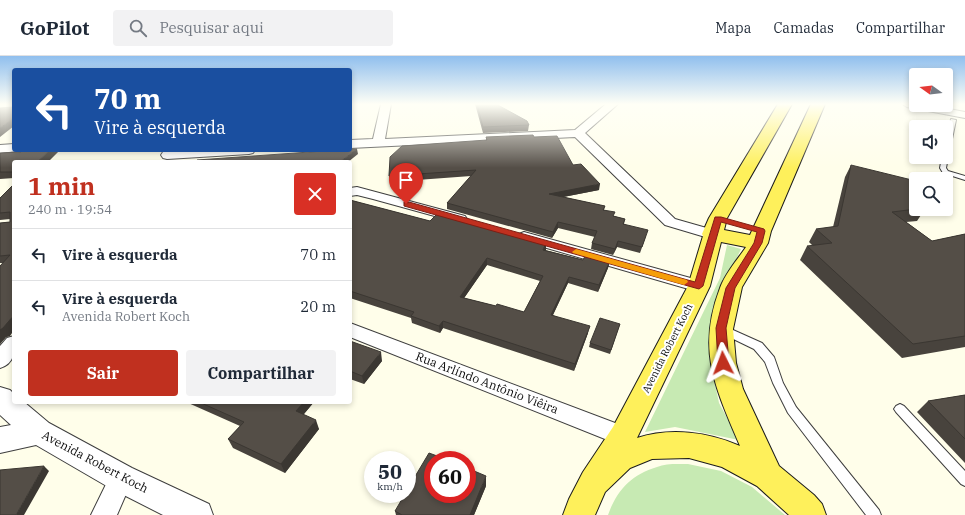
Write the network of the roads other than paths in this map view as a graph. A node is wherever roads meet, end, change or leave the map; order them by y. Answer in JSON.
{"nodes":[{"id":1,"x":382,"y":125,"type":"edge"},
{"id":2,"x":587,"y":125,"type":"edge"},
{"id":3,"x":770,"y":125,"type":"edge"},
{"id":4,"x":808,"y":125,"type":"edge"},
{"id":5,"x":578,"y":133,"type":"junction"},
{"id":6,"x":378,"y":143,"type":"junction"},
{"id":7,"x":352,"y":144,"type":"edge"},
{"id":8,"x":12,"y":148,"type":"edge"},
{"id":9,"x":0,"y":149,"type":"edge"},
{"id":10,"x":221,"y":152,"type":"edge"},
{"id":11,"x":166,"y":156,"type":"edge"},
{"id":12,"x":944,"y":164,"type":"edge"},
{"id":13,"x":965,"y":178,"type":"edge"},
{"id":14,"x":352,"y":192,"type":"edge"},
{"id":15,"x":476,"y":223,"type":"edge"},
{"id":16,"x":715,"y":226,"type":"junction"},
{"id":17,"x":506,"y":232,"type":"edge"},
{"id":18,"x":759,"y":237,"type":"junction"},
{"id":19,"x":699,"y":286,"type":"junction"},
{"id":20,"x":721,"y":328,"type":"junction"},
{"id":21,"x":352,"y":331,"type":"edge"},
{"id":22,"x":12,"y":345,"type":"edge"},
{"id":23,"x":0,"y":360,"type":"edge"},
{"id":24,"x":0,"y":398,"type":"edge"},
{"id":25,"x":900,"y":409,"type":"dead end"},
{"id":26,"x":39,"y":432,"type":"junction"},
{"id":27,"x":623,"y":436,"type":"junction"},
{"id":28,"x":0,"y":440,"type":"edge"},
{"id":29,"x":768,"y":476,"type":"junction"},
{"id":30,"x":121,"y":478,"type":"junction"},
{"id":31,"x":965,"y":480,"type":"edge"},
{"id":32,"x":594,"y":482,"type":"junction"},
{"id":33,"x":578,"y":513,"type":"edge"},
{"id":34,"x":104,"y":515,"type":"edge"},
{"id":35,"x":197,"y":515,"type":"edge"},
{"id":36,"x":810,"y":515,"type":"edge"},
{"id":37,"x":874,"y":515,"type":"edge"}],
"edges":[{"from":1,"to":6,"type":"street"},
{"from":2,"to":5,"type":"street"},
{"from":3,"to":16,"type":"main road","name":"Avenida Robert Koch"},
{"from":4,"to":18,"type":"main road"},
{"from":5,"to":6,"type":"street"},
{"from":5,"to":16,"type":"street"},
{"from":6,"to":7,"type":"street"},
{"from":8,"to":9,"type":"street"},
{"from":10,"to":11,"type":"street"},
{"from":12,"to":13,"type":"lane"},
{"from":14,"to":15,"type":"street"},
{"from":16,"to":18,"type":"main road"},
{"from":16,"to":19,"type":"main road","name":"Avenida Robert Koch"},
{"from":17,"to":19,"type":"street"},
{"from":18,"to":20,"type":"main road"},
{"from":19,"to":27,"type":"main road","name":"Avenida Robert Koch"},
{"from":20,"to":29,"type":"main road"},
{"from":20,"to":37,"type":"lane"},
{"from":21,"to":27,"type":"street","name":"Rua Arlíndo Antônio Viêira"},
{"from":22,"to":23,"type":"street"},
{"from":24,"to":26,"type":"street","name":"Avenida Robert Koch"},
{"from":25,"to":31,"type":"lane"},
{"from":26,"to":28,"type":"street"},
{"from":26,"to":30,"type":"street","name":"Avenida Robert Koch"},
{"from":27,"to":32,"type":"main road","name":"Avenida Robert Koch"},
{"from":29,"to":32,"type":"main road"},
{"from":29,"to":36,"type":"main road"},
{"from":30,"to":34,"type":"street"},
{"from":30,"to":35,"type":"street","name":"Avenida Robert Koch"},
{"from":32,"to":33,"type":"main road"}]}
